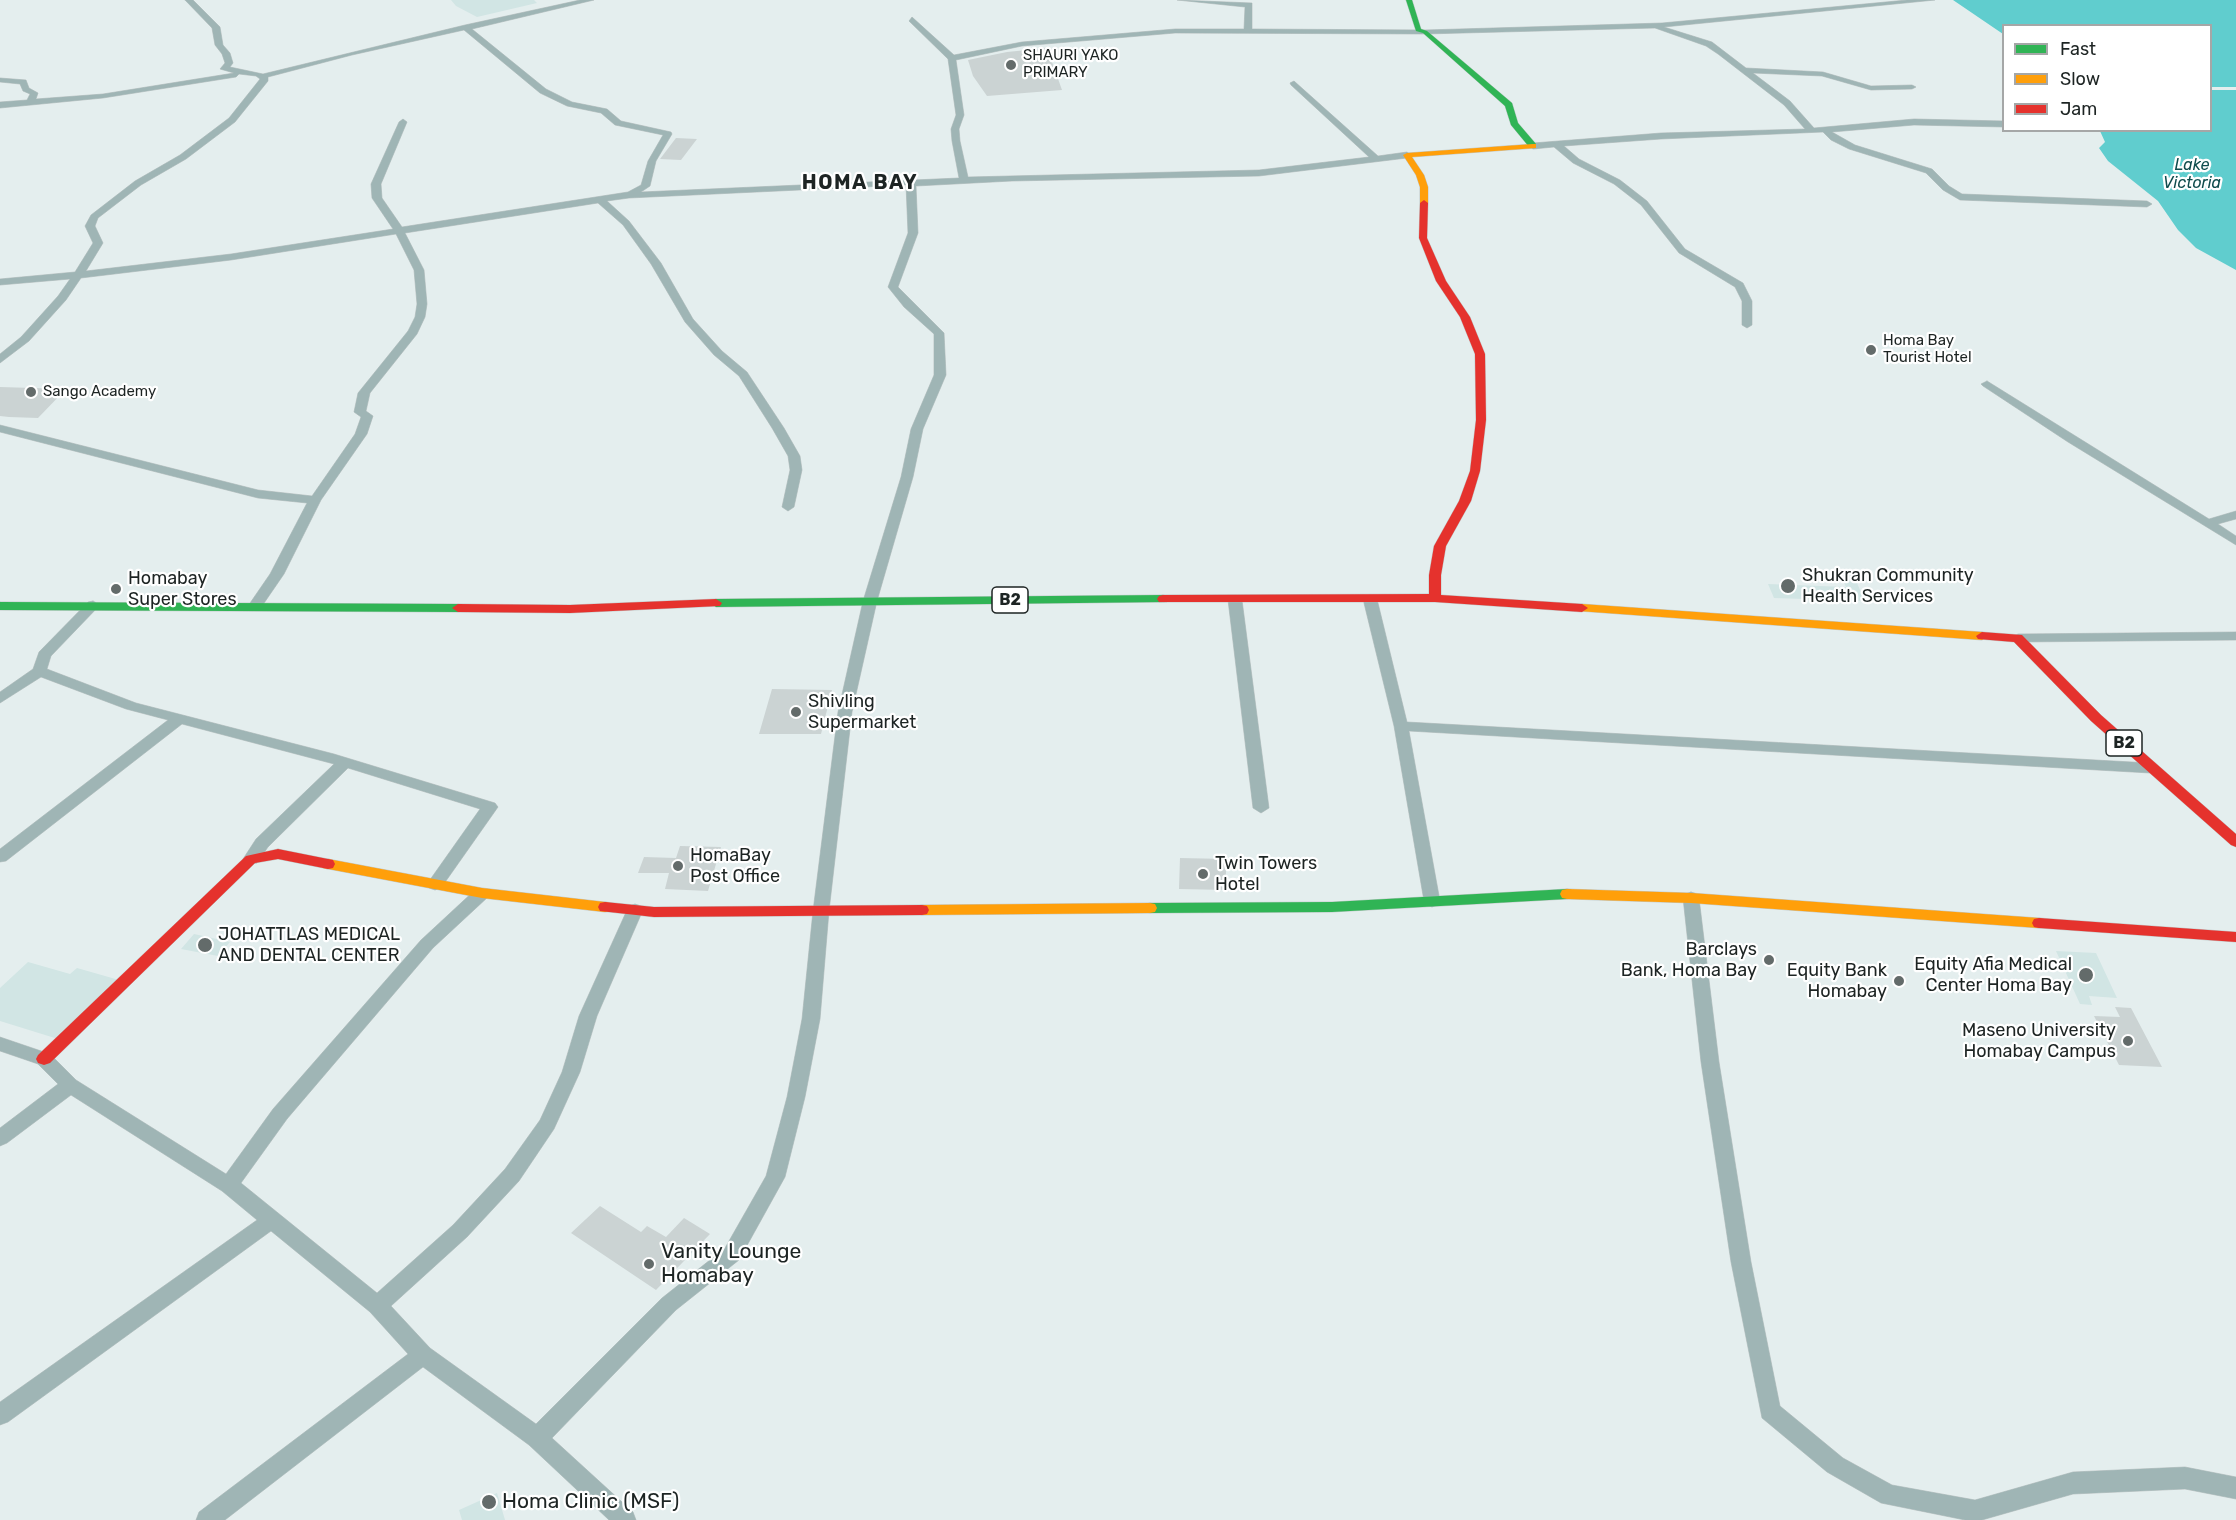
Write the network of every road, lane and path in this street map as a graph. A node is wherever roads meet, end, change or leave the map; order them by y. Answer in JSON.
{"nodes":[{"id":1,"x":189,"y":0,"type":"edge"},
{"id":2,"x":551,"y":0,"type":"edge"},
{"id":3,"x":590,"y":0,"type":"edge"},
{"id":4,"x":1181,"y":0,"type":"edge"},
{"id":5,"x":1409,"y":0,"type":"edge"},
{"id":6,"x":1931,"y":0,"type":"edge"},
{"id":7,"x":565,"y":4,"type":"junction"},
{"id":8,"x":912,"y":19,"type":"dead end"},
{"id":9,"x":1650,"y":25,"type":"junction"},
{"id":10,"x":465,"y":27,"type":"junction"},
{"id":11,"x":1248,"y":31,"type":"junction"},
{"id":12,"x":1425,"y":32,"type":"junction"},
{"id":13,"x":952,"y":58,"type":"junction"},
{"id":14,"x":1743,"y":70,"type":"junction"},
{"id":15,"x":248,"y":73,"type":"junction"},
{"id":16,"x":264,"y":76,"type":"junction"},
{"id":17,"x":0,"y":80,"type":"edge"},
{"id":18,"x":1294,"y":83,"type":"dead end"},
{"id":19,"x":1912,"y":87,"type":"dead end"},
{"id":20,"x":31,"y":102,"type":"junction"},
{"id":21,"x":0,"y":105,"type":"edge"},
{"id":22,"x":403,"y":122,"type":"dead end"},
{"id":23,"x":2002,"y":124,"type":"edge"},
{"id":24,"x":1825,"y":129,"type":"junction"},
{"id":25,"x":1812,"y":131,"type":"junction"},
{"id":26,"x":1557,"y":145,"type":"junction"},
{"id":27,"x":1533,"y":146,"type":"junction"},
{"id":28,"x":1407,"y":155,"type":"junction"},
{"id":29,"x":1375,"y":158,"type":"junction"},
{"id":30,"x":964,"y":181,"type":"junction"},
{"id":31,"x":914,"y":184,"type":"junction"},
{"id":32,"x":629,"y":195,"type":"junction"},
{"id":33,"x":601,"y":201,"type":"junction"},
{"id":34,"x":2147,"y":204,"type":"dead end"},
{"id":35,"x":399,"y":230,"type":"junction"},
{"id":36,"x":76,"y":275,"type":"junction"},
{"id":37,"x":0,"y":282,"type":"edge"},
{"id":38,"x":1747,"y":325,"type":"dead end"},
{"id":39,"x":0,"y":360,"type":"edge"},
{"id":40,"x":1987,"y":384,"type":"dead end"},
{"id":41,"x":0,"y":428,"type":"edge"},
{"id":42,"x":315,"y":500,"type":"junction"},
{"id":43,"x":788,"y":507,"type":"dead end"},
{"id":44,"x":2236,"y":516,"type":"edge"},
{"id":45,"x":2209,"y":523,"type":"junction"},
{"id":46,"x":2236,"y":542,"type":"edge"},
{"id":47,"x":1435,"y":598,"type":"junction"},
{"id":48,"x":1370,"y":599,"type":"junction"},
{"id":49,"x":1236,"y":600,"type":"junction"},
{"id":50,"x":870,"y":601,"type":"junction"},
{"id":51,"x":93,"y":605,"type":"junction"},
{"id":52,"x":0,"y":606,"type":"edge"},
{"id":53,"x":255,"y":606,"type":"junction"},
{"id":54,"x":2236,"y":636,"type":"edge"},
{"id":55,"x":2018,"y":638,"type":"junction"},
{"id":56,"x":39,"y":671,"type":"junction"},
{"id":57,"x":0,"y":699,"type":"edge"},
{"id":58,"x":180,"y":718,"type":"junction"},
{"id":59,"x":1401,"y":726,"type":"junction"},
{"id":60,"x":345,"y":762,"type":"junction"},
{"id":61,"x":2150,"y":768,"type":"junction"},
{"id":62,"x":1261,"y":808,"type":"dead end"},
{"id":63,"x":2236,"y":842,"type":"edge"},
{"id":64,"x":0,"y":857,"type":"edge"},
{"id":65,"x":251,"y":859,"type":"junction"},
{"id":66,"x":435,"y":884,"type":"junction"},
{"id":67,"x":482,"y":893,"type":"junction"},
{"id":68,"x":1691,"y":898,"type":"junction"},
{"id":69,"x":1432,"y":901,"type":"junction"},
{"id":70,"x":635,"y":910,"type":"junction"},
{"id":71,"x":821,"y":911,"type":"junction"},
{"id":72,"x":2236,"y":937,"type":"edge"},
{"id":73,"x":0,"y":1044,"type":"edge"},
{"id":74,"x":44,"y":1059,"type":"junction"},
{"id":75,"x":70,"y":1085,"type":"junction"},
{"id":76,"x":0,"y":1137,"type":"edge"},
{"id":77,"x":229,"y":1185,"type":"junction"},
{"id":78,"x":272,"y":1220,"type":"junction"},
{"id":79,"x":377,"y":1306,"type":"junction"},
{"id":80,"x":423,"y":1355,"type":"junction"},
{"id":81,"x":0,"y":1416,"type":"edge"},
{"id":82,"x":537,"y":1438,"type":"junction"},
{"id":83,"x":2236,"y":1488,"type":"edge"},
{"id":84,"x":207,"y":1520,"type":"edge"},
{"id":85,"x":626,"y":1520,"type":"edge"}],
"edges":[{"from":1,"to":15,"type":"street"},
{"from":2,"to":7,"type":"street"},
{"from":3,"to":7,"type":"street"},
{"from":4,"to":11,"type":"street"},
{"from":5,"to":12,"type":"main road"},
{"from":6,"to":9,"type":"street"},
{"from":7,"to":10,"type":"street"},
{"from":8,"to":13,"type":"street"},
{"from":9,"to":12,"type":"street"},
{"from":9,"to":14,"type":"street"},
{"from":10,"to":16,"type":"street"},
{"from":10,"to":32,"type":"street"},
{"from":11,"to":12,"type":"street"},
{"from":11,"to":13,"type":"street"},
{"from":12,"to":27,"type":"main road"},
{"from":13,"to":30,"type":"street"},
{"from":14,"to":19,"type":"street"},
{"from":14,"to":25,"type":"street"},
{"from":15,"to":16,"type":"street"},
{"from":15,"to":20,"type":"street"},
{"from":16,"to":36,"type":"street"},
{"from":17,"to":20,"type":"street"},
{"from":18,"to":29,"type":"street"},
{"from":20,"to":21,"type":"street"},
{"from":22,"to":35,"type":"street"},
{"from":23,"to":24,"type":"street"},
{"from":24,"to":25,"type":"street"},
{"from":24,"to":34,"type":"street"},
{"from":25,"to":26,"type":"street"},
{"from":26,"to":27,"type":"street"},
{"from":26,"to":38,"type":"street"},
{"from":27,"to":28,"type":"main road"},
{"from":28,"to":29,"type":"street"},
{"from":28,"to":47,"type":"main road"},
{"from":29,"to":30,"type":"street"},
{"from":30,"to":31,"type":"street"},
{"from":31,"to":32,"type":"street"},
{"from":31,"to":50,"type":"street"},
{"from":32,"to":33,"type":"street"},
{"from":33,"to":35,"type":"street"},
{"from":33,"to":43,"type":"street"},
{"from":35,"to":36,"type":"street"},
{"from":35,"to":42,"type":"street"},
{"from":36,"to":37,"type":"street"},
{"from":36,"to":39,"type":"street"},
{"from":40,"to":45,"type":"street"},
{"from":41,"to":42,"type":"street"},
{"from":42,"to":53,"type":"street"},
{"from":44,"to":45,"type":"street"},
{"from":45,"to":46,"type":"street"},
{"from":47,"to":48,"type":"main road","number":"B2"},
{"from":47,"to":55,"type":"main road","number":"B2"},
{"from":48,"to":49,"type":"main road","number":"B2"},
{"from":48,"to":59,"type":"street"},
{"from":49,"to":50,"type":"main road","number":"B2"},
{"from":49,"to":62,"type":"street"},
{"from":50,"to":53,"type":"main road","number":"B2"},
{"from":50,"to":71,"type":"street"},
{"from":51,"to":52,"type":"main road","number":"B2"},
{"from":51,"to":53,"type":"main road","number":"B2"},
{"from":51,"to":56,"type":"street"},
{"from":54,"to":55,"type":"street"},
{"from":55,"to":61,"type":"main road","number":"B2"},
{"from":56,"to":57,"type":"street"},
{"from":56,"to":58,"type":"street"},
{"from":58,"to":60,"type":"street"},
{"from":58,"to":64,"type":"street"},
{"from":59,"to":61,"type":"street"},
{"from":59,"to":69,"type":"street"},
{"from":60,"to":65,"type":"street"},
{"from":60,"to":66,"type":"street"},
{"from":61,"to":63,"type":"main road","number":"B2"},
{"from":65,"to":66,"type":"main road"},
{"from":65,"to":74,"type":"main road"},
{"from":66,"to":67,"type":"main road"},
{"from":67,"to":70,"type":"main road"},
{"from":67,"to":77,"type":"street"},
{"from":68,"to":69,"type":"main road"},
{"from":68,"to":72,"type":"main road"},
{"from":68,"to":83,"type":"street"},
{"from":69,"to":71,"type":"main road"},
{"from":70,"to":71,"type":"main road"},
{"from":70,"to":79,"type":"street"},
{"from":71,"to":82,"type":"street"},
{"from":73,"to":74,"type":"street"},
{"from":74,"to":75,"type":"street"},
{"from":75,"to":76,"type":"street"},
{"from":75,"to":77,"type":"street"},
{"from":77,"to":78,"type":"street"},
{"from":78,"to":79,"type":"street"},
{"from":78,"to":81,"type":"street"},
{"from":79,"to":80,"type":"street"},
{"from":80,"to":82,"type":"street"},
{"from":80,"to":84,"type":"street"},
{"from":82,"to":85,"type":"street"}]}
